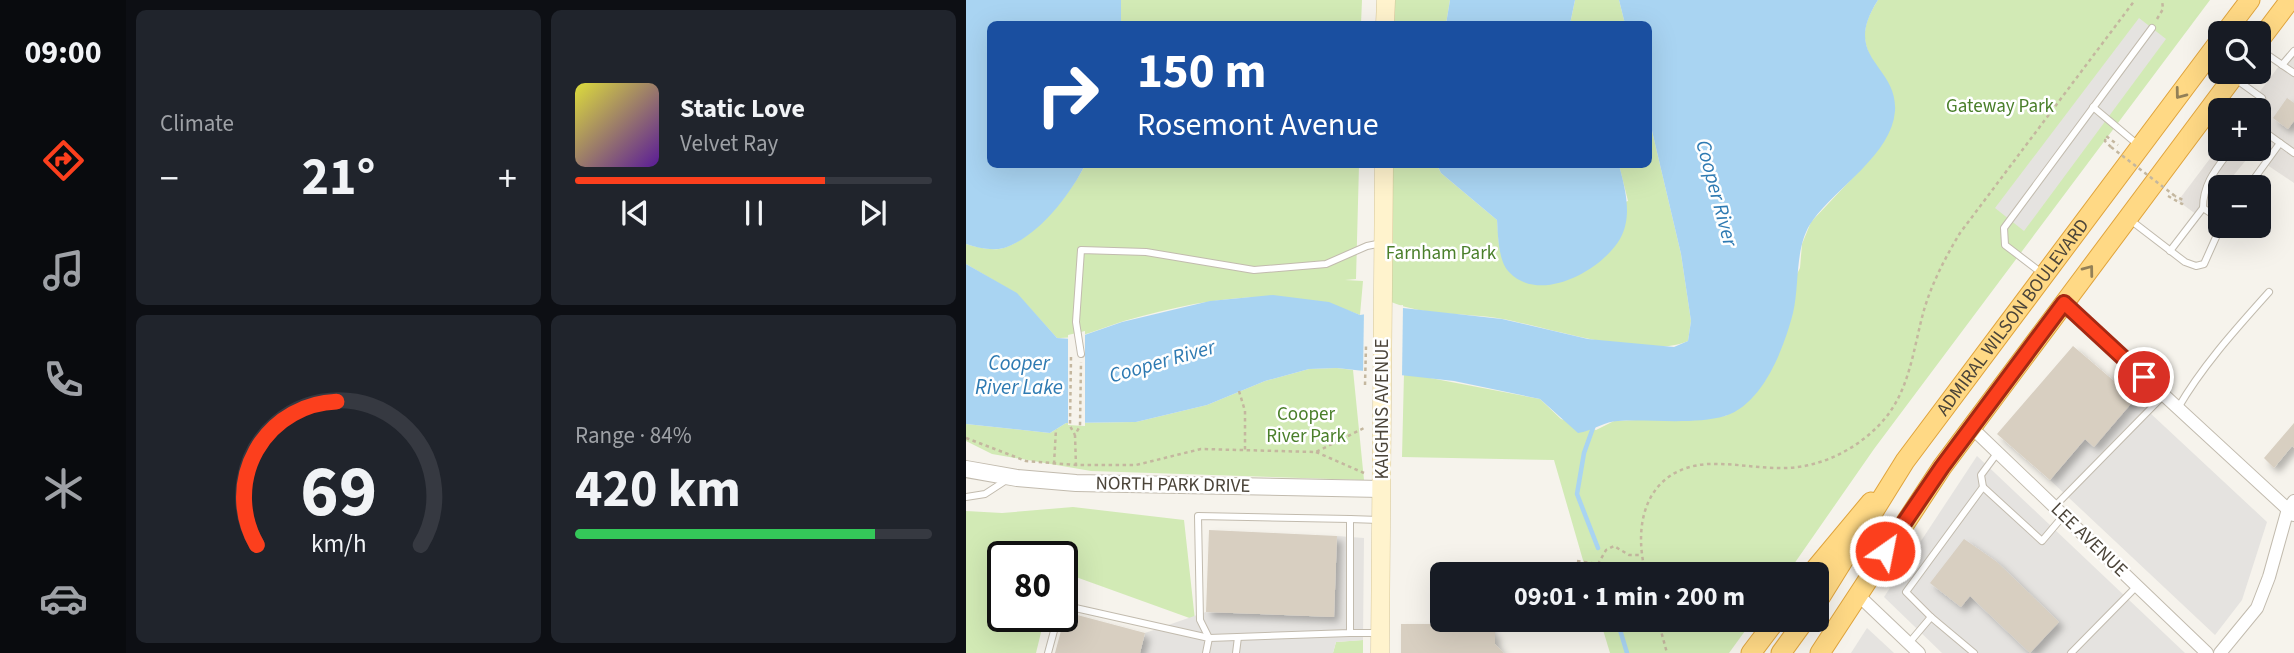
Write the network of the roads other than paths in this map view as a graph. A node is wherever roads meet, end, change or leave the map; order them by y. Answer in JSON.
{"nodes":[{"id":1,"x":1385,"y":0,"type":"edge"},
{"id":2,"x":2250,"y":0,"type":"edge"},
{"id":3,"x":2290,"y":8,"type":"edge"},
{"id":4,"x":1385,"y":21,"type":"edge"},
{"id":5,"x":2234,"y":21,"type":"edge"},
{"id":6,"x":2152,"y":28,"type":"road end"},
{"id":7,"x":2271,"y":28,"type":"edge"},
{"id":8,"x":2294,"y":51,"type":"edge"},
{"id":9,"x":2208,"y":56,"type":"edge"},
{"id":10,"x":2271,"y":57,"type":"edge"},
{"id":11,"x":2282,"y":65,"type":"junction"},
{"id":12,"x":2294,"y":73,"type":"edge"},
{"id":13,"x":2228,"y":84,"type":"edge"},
{"id":14,"x":2246,"y":84,"type":"edge"},
{"id":15,"x":2261,"y":98,"type":"edge"},
{"id":16,"x":2093,"y":107,"type":"junction"},
{"id":17,"x":2271,"y":137,"type":"edge"},
{"id":18,"x":2280,"y":144,"type":"junction"},
{"id":19,"x":2140,"y":146,"type":"junction"},
{"id":20,"x":2294,"y":153,"type":"edge"},
{"id":21,"x":2222,"y":161,"type":"edge"},
{"id":22,"x":1384,"y":168,"type":"edge"},
{"id":23,"x":2257,"y":175,"type":"edge"},
{"id":24,"x":2203,"y":208,"type":"junction"},
{"id":25,"x":2208,"y":211,"type":"edge"},
{"id":26,"x":2127,"y":218,"type":"junction"},
{"id":27,"x":2216,"y":238,"type":"edge"},
{"id":28,"x":1383,"y":243,"type":"junction"},
{"id":29,"x":2170,"y":251,"type":"junction"},
{"id":30,"x":2044,"y":275,"type":"junction"},
{"id":31,"x":2269,"y":292,"type":"dead end"},
{"id":32,"x":2064,"y":303,"type":"junction"},
{"id":33,"x":1077,"y":341,"type":"junction"},
{"id":34,"x":1071,"y":353,"type":"road end"},
{"id":35,"x":1081,"y":354,"type":"road end"},
{"id":36,"x":2164,"y":396,"type":"junction"},
{"id":37,"x":2178,"y":408,"type":"junction"},
{"id":38,"x":1971,"y":427,"type":"junction"},
{"id":39,"x":1998,"y":452,"type":"junction"},
{"id":40,"x":1905,"y":461,"type":"junction"},
{"id":41,"x":966,"y":469,"type":"edge"},
{"id":42,"x":1010,"y":477,"type":"junction"},
{"id":43,"x":1983,"y":487,"type":"junction"},
{"id":44,"x":1381,"y":489,"type":"junction"},
{"id":45,"x":966,"y":497,"type":"edge"},
{"id":46,"x":2292,"y":508,"type":"edge"},
{"id":47,"x":2059,"y":511,"type":"junction"},
{"id":48,"x":1350,"y":519,"type":"junction"},
{"id":49,"x":1381,"y":520,"type":"junction"},
{"id":50,"x":1821,"y":562,"type":"edge"},
{"id":51,"x":1829,"y":583,"type":"edge"},
{"id":52,"x":2137,"y":586,"type":"junction"},
{"id":53,"x":1857,"y":594,"type":"junction"},
{"id":54,"x":1078,"y":609,"type":"edge"},
{"id":55,"x":1931,"y":617,"type":"junction"},
{"id":56,"x":1054,"y":632,"type":"edge"},
{"id":57,"x":1767,"y":632,"type":"edge"},
{"id":58,"x":1796,"y":632,"type":"edge"},
{"id":59,"x":1350,"y":633,"type":"junction"},
{"id":60,"x":1380,"y":633,"type":"junction"},
{"id":61,"x":1238,"y":637,"type":"junction"},
{"id":62,"x":1209,"y":638,"type":"junction"},
{"id":63,"x":1909,"y":643,"type":"junction"},
{"id":64,"x":1820,"y":651,"type":"edge"},
{"id":65,"x":1048,"y":653,"type":"edge"},
{"id":66,"x":1206,"y":653,"type":"edge"},
{"id":67,"x":1236,"y":653,"type":"edge"},
{"id":68,"x":1380,"y":653,"type":"edge"},
{"id":69,"x":1751,"y":653,"type":"edge"},
{"id":70,"x":1781,"y":653,"type":"edge"},
{"id":71,"x":1919,"y":653,"type":"edge"},
{"id":72,"x":1974,"y":653,"type":"edge"},
{"id":73,"x":2071,"y":653,"type":"edge"},
{"id":74,"x":2207,"y":653,"type":"edge"},
{"id":75,"x":2220,"y":653,"type":"edge"}],
"edges":[{"from":1,"to":4,"type":"main road"},
{"from":2,"to":5,"type":"highway"},
{"from":3,"to":7,"type":"highway"},
{"from":6,"to":16,"type":"lane"},
{"from":8,"to":11,"type":"lane"},
{"from":9,"to":19,"type":"highway","name":"ADMIRAL WILSON BOULEVARD","one_way":true},
{"from":10,"to":11,"type":"lane"},
{"from":11,"to":12,"type":"lane"},
{"from":13,"to":26,"type":"highway","name":"ADMIRAL WILSON BOULEVARD"},
{"from":14,"to":15,"type":"lane"},
{"from":16,"to":19,"type":"lane"},
{"from":16,"to":30,"type":"lane"},
{"from":17,"to":18,"type":"lane"},
{"from":18,"to":20,"type":"lane"},
{"from":18,"to":23,"type":"lane"},
{"from":19,"to":30,"type":"highway","name":"ADMIRAL WILSON BOULEVARD"},
{"from":21,"to":24,"type":"lane"},
{"from":22,"to":28,"type":"main road","name":"KAIGHNS AVENUE"},
{"from":24,"to":25,"type":"lane"},
{"from":24,"to":29,"type":"lane"},
{"from":26,"to":29,"type":"lane"},
{"from":32,"to":26,"type":"highway","name":"ADMIRAL WILSON BOULEVARD","one_way":true},
{"from":27,"to":29,"type":"lane"},
{"from":28,"to":33,"type":"lane"},
{"from":28,"to":44,"type":"main road","name":"KAIGHNS AVENUE"},
{"from":30,"to":40,"type":"highway","name":"ADMIRAL WILSON BOULEVARD"},
{"from":31,"to":37,"type":"lane"},
{"from":32,"to":36,"type":"street"},
{"from":32,"to":38,"type":"highway","name":"ADMIRAL WILSON BOULEVARD"},
{"from":33,"to":34,"type":"lane"},
{"from":33,"to":35,"type":"lane"},
{"from":36,"to":37,"type":"street"},
{"from":36,"to":47,"type":"lane"},
{"from":37,"to":46,"type":"street"},
{"from":38,"to":39,"type":"street","name":"LEE AVENUE"},
{"from":38,"to":53,"type":"highway","name":"ADMIRAL WILSON BOULEVARD"},
{"from":39,"to":43,"type":"lane"},
{"from":39,"to":47,"type":"street","name":"LEE AVENUE"},
{"from":40,"to":50,"type":"highway"},
{"from":40,"to":51,"type":"highway","name":"ADMIRAL WILSON BOULEVARD"},
{"from":41,"to":42,"type":"street","name":"NORTH PARK DRIVE"},
{"from":42,"to":44,"type":"street","name":"NORTH PARK DRIVE"},
{"from":42,"to":45,"type":"lane"},
{"from":43,"to":47,"type":"lane"},
{"from":43,"to":55,"type":"lane"},
{"from":44,"to":49,"type":"main road","name":"KAIGHNS AVENUE"},
{"from":46,"to":75,"type":"street"},
{"from":47,"to":52,"type":"street","name":"LEE AVENUE"},
{"from":48,"to":49,"type":"lane"},
{"from":48,"to":59,"type":"lane"},
{"from":48,"to":62,"type":"lane"},
{"from":49,"to":60,"type":"main road","name":"KAIGHNS AVENUE"},
{"from":52,"to":73,"type":"lane"},
{"from":52,"to":74,"type":"street","name":"LEE AVENUE"},
{"from":53,"to":63,"type":"street"},
{"from":53,"to":64,"type":"highway","name":"ADMIRAL WILSON BOULEVARD"},
{"from":54,"to":62,"type":"lane"},
{"from":55,"to":63,"type":"lane"},
{"from":55,"to":72,"type":"lane"},
{"from":56,"to":65,"type":"lane"},
{"from":57,"to":69,"type":"highway"},
{"from":58,"to":70,"type":"highway"},
{"from":59,"to":60,"type":"lane"},
{"from":59,"to":61,"type":"lane"},
{"from":60,"to":68,"type":"main road","name":"KAIGHNS AVENUE"},
{"from":61,"to":62,"type":"lane"},
{"from":61,"to":67,"type":"lane"},
{"from":62,"to":66,"type":"lane"},
{"from":63,"to":71,"type":"street"}]}
